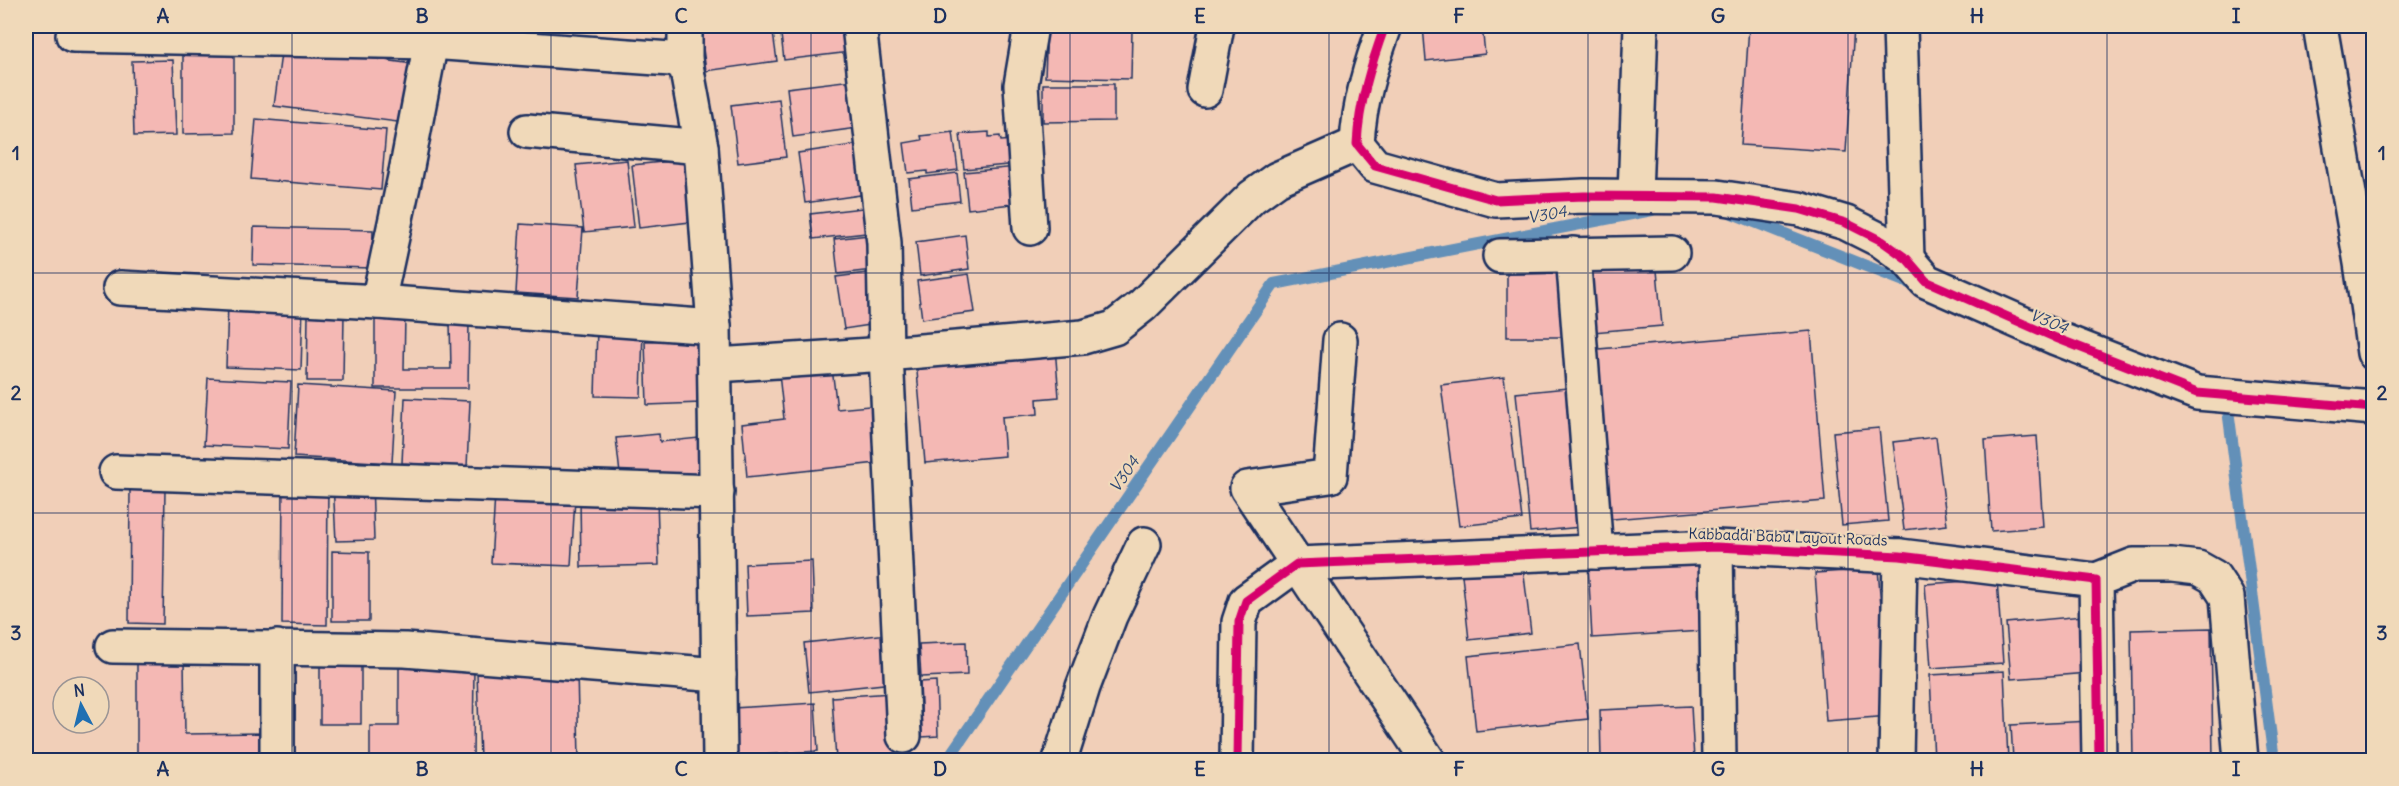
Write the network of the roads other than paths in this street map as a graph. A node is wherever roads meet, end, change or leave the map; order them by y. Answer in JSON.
{"nodes":[{"id":1,"x":685,"y":26,"type":"edge"},
{"id":2,"x":859,"y":26,"type":"edge"},
{"id":3,"x":1031,"y":26,"type":"edge"},
{"id":4,"x":1217,"y":26,"type":"edge"},
{"id":5,"x":1384,"y":26,"type":"edge"},
{"id":6,"x":1641,"y":26,"type":"edge"},
{"id":7,"x":1900,"y":26,"type":"edge"},
{"id":8,"x":2320,"y":26,"type":"edge"},
{"id":9,"x":247,"y":32,"type":"edge"},
{"id":10,"x":73,"y":34,"type":"dead end"},
{"id":11,"x":430,"y":42,"type":"junction"},
{"id":12,"x":685,"y":60,"type":"junction"},
{"id":13,"x":1205,"y":90,"type":"dead end"},
{"id":14,"x":527,"y":131,"type":"dead end"},
{"id":15,"x":1357,"y":144,"type":"junction"},
{"id":16,"x":701,"y":147,"type":"junction"},
{"id":17,"x":1635,"y":195,"type":"junction"},
{"id":18,"x":1030,"y":228,"type":"dead end"},
{"id":19,"x":1672,"y":253,"type":"dead end"},
{"id":20,"x":1573,"y":255,"type":"junction"},
{"id":21,"x":1500,"y":256,"type":"dead end"},
{"id":22,"x":1907,"y":259,"type":"junction"},
{"id":23,"x":120,"y":288,"type":"dead end"},
{"id":24,"x":378,"y":302,"type":"junction"},
{"id":25,"x":714,"y":327,"type":"junction"},
{"id":26,"x":1340,"y":340,"type":"dead end"},
{"id":27,"x":2373,"y":353,"type":"edge"},
{"id":28,"x":886,"y":354,"type":"junction"},
{"id":29,"x":716,"y":366,"type":"junction"},
{"id":30,"x":2373,"y":408,"type":"edge"},
{"id":31,"x":116,"y":472,"type":"dead end"},
{"id":32,"x":717,"y":492,"type":"junction"},
{"id":33,"x":1144,"y":544,"type":"dead end"},
{"id":34,"x":1716,"y":546,"type":"junction"},
{"id":35,"x":1596,"y":552,"type":"junction"},
{"id":36,"x":1900,"y":556,"type":"junction"},
{"id":37,"x":1297,"y":564,"type":"junction"},
{"id":38,"x":2096,"y":580,"type":"junction"},
{"id":39,"x":113,"y":646,"type":"dead end"},
{"id":40,"x":277,"y":647,"type":"junction"},
{"id":41,"x":719,"y":675,"type":"junction"},
{"id":42,"x":904,"y":735,"type":"dead end"},
{"id":43,"x":1409,"y":747,"type":"edge"},
{"id":44,"x":277,"y":760,"type":"edge"},
{"id":45,"x":720,"y":760,"type":"edge"},
{"id":46,"x":1060,"y":760,"type":"edge"},
{"id":47,"x":1237,"y":760,"type":"edge"},
{"id":48,"x":1428,"y":760,"type":"edge"},
{"id":49,"x":1719,"y":760,"type":"edge"},
{"id":50,"x":1896,"y":760,"type":"edge"},
{"id":51,"x":2099,"y":760,"type":"edge"},
{"id":52,"x":2241,"y":760,"type":"edge"}],
"edges":[{"from":1,"to":12,"type":"street"},
{"from":2,"to":28,"type":"street"},
{"from":3,"to":18,"type":"street"},
{"from":4,"to":13,"type":"street"},
{"from":5,"to":15,"type":"street"},
{"from":6,"to":17,"type":"street"},
{"from":7,"to":22,"type":"street"},
{"from":8,"to":27,"type":"street"},
{"from":9,"to":10,"type":"street"},
{"from":9,"to":11,"type":"street"},
{"from":11,"to":12,"type":"street"},
{"from":11,"to":24,"type":"street"},
{"from":12,"to":16,"type":"street"},
{"from":14,"to":16,"type":"street"},
{"from":15,"to":17,"type":"street"},
{"from":15,"to":28,"type":"street"},
{"from":16,"to":25,"type":"street"},
{"from":17,"to":22,"type":"street"},
{"from":19,"to":20,"type":"street"},
{"from":20,"to":21,"type":"street"},
{"from":20,"to":35,"type":"street"},
{"from":22,"to":30,"type":"street"},
{"from":23,"to":24,"type":"street"},
{"from":24,"to":25,"type":"street"},
{"from":25,"to":29,"type":"street"},
{"from":26,"to":37,"type":"street"},
{"from":28,"to":29,"type":"street"},
{"from":28,"to":42,"type":"street"},
{"from":29,"to":32,"type":"street"},
{"from":31,"to":32,"type":"street"},
{"from":32,"to":41,"type":"street"},
{"from":33,"to":46,"type":"street"},
{"from":34,"to":35,"type":"street","name":"Kabbaddi Babu Layout Roads"},
{"from":34,"to":36,"type":"street","name":"Kabbaddi Babu Layout Roads"},
{"from":34,"to":49,"type":"street","name":"Kabbaddi Babu Layout Roads"},
{"from":35,"to":37,"type":"street","name":"Kabbaddi Babu Layout Roads"},
{"from":36,"to":38,"type":"street","name":"Kabbaddi Babu Layout Roads"},
{"from":36,"to":50,"type":"street","name":"Kabbaddi Babu Layout Roads"},
{"from":37,"to":43,"type":"street"},
{"from":37,"to":47,"type":"street"},
{"from":38,"to":51,"type":"street"},
{"from":38,"to":52,"type":"street"},
{"from":39,"to":40,"type":"street"},
{"from":40,"to":41,"type":"street"},
{"from":40,"to":44,"type":"street"},
{"from":41,"to":45,"type":"street"},
{"from":43,"to":48,"type":"street"}]}
